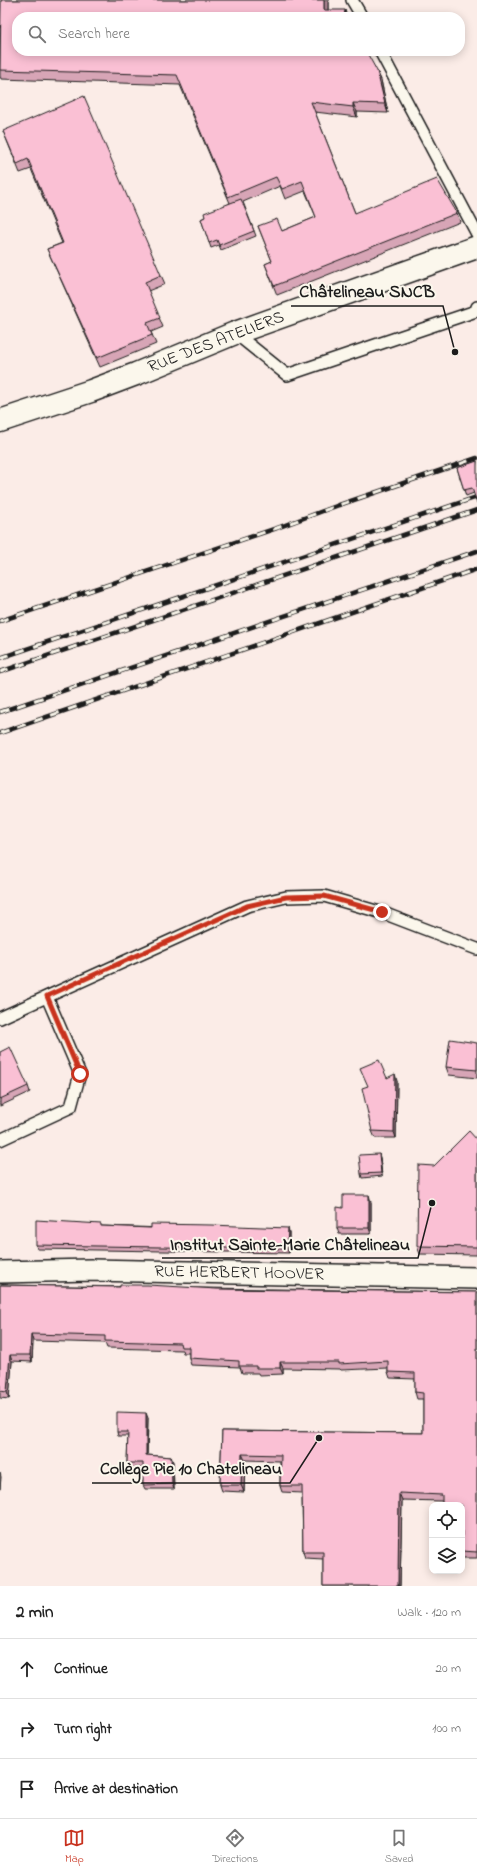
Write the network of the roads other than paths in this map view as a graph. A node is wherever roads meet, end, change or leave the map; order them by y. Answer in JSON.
{"nodes":[{"id":1,"x":352,"y":0,"type":"edge"},
{"id":2,"x":359,"y":12,"type":"edge"},
{"id":3,"x":383,"y":56,"type":"edge"},
{"id":4,"x":477,"y":234,"type":"edge"},
{"id":5,"x":477,"y":247,"type":"edge"},
{"id":6,"x":477,"y":307,"type":"edge"},
{"id":7,"x":235,"y":333,"type":"junction"},
{"id":8,"x":0,"y":421,"type":"edge"},
{"id":9,"x":477,"y":949,"type":"edge"},
{"id":10,"x":47,"y":996,"type":"junction"},
{"id":11,"x":0,"y":1018,"type":"edge"},
{"id":12,"x":0,"y":1140,"type":"edge"},
{"id":13,"x":0,"y":1272,"type":"edge"},
{"id":14,"x":477,"y":1278,"type":"edge"}],
"edges":[{"from":1,"to":2,"type":"lane"},
{"from":3,"to":4,"type":"lane"},
{"from":5,"to":7,"type":"street","name":"RUE DES ATELIERS"},
{"from":6,"to":7,"type":"lane"},
{"from":7,"to":8,"type":"street","name":"RUE DES ATELIERS"},
{"from":9,"to":10,"type":"lane"},
{"from":10,"to":11,"type":"lane"},
{"from":10,"to":12,"type":"lane"},
{"from":13,"to":14,"type":"street","name":"RUE HERBERT HOOVER"}]}
